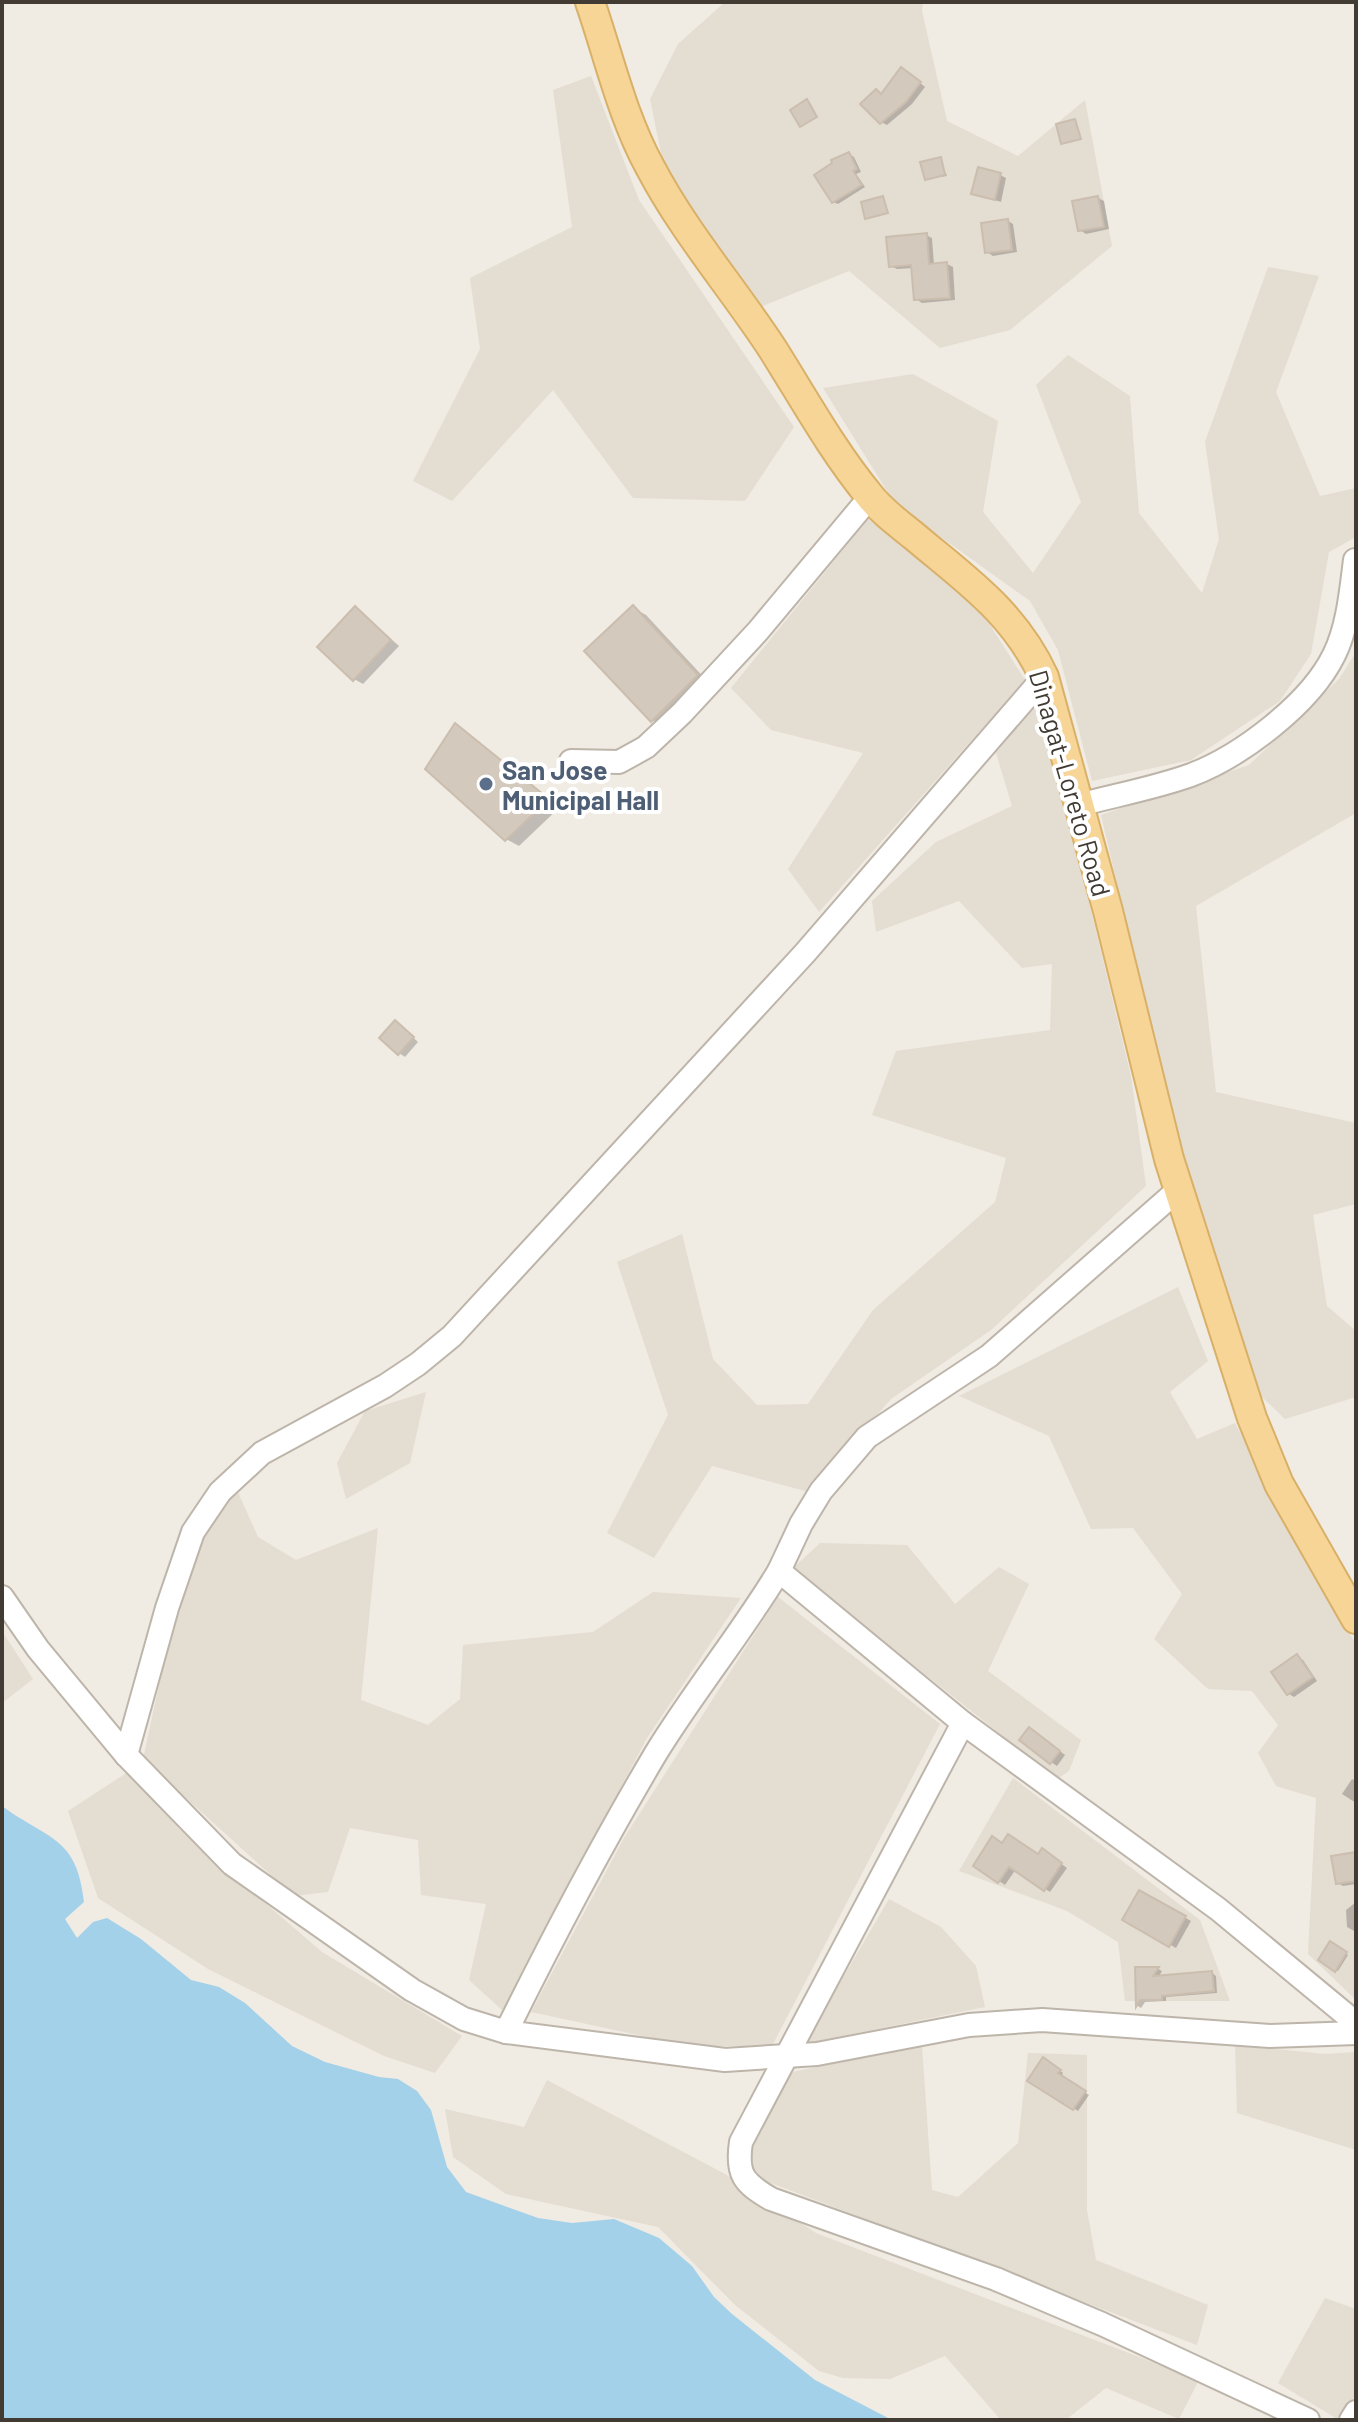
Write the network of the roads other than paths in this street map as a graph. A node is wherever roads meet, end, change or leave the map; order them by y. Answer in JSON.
{"nodes":[{"id":1,"x":590,"y":2,"type":"edge"},
{"id":2,"x":870,"y":497,"type":"junction"},
{"id":3,"x":1355,"y":560,"type":"edge"},
{"id":4,"x":1044,"y":677,"type":"junction"},
{"id":5,"x":571,"y":761,"type":"dead end"},
{"id":6,"x":1079,"y":805,"type":"junction"},
{"id":7,"x":1178,"y":1190,"type":"junction"},
{"id":8,"x":779,"y":1571,"type":"junction"},
{"id":9,"x":2,"y":1597,"type":"edge"},
{"id":10,"x":1356,"y":1619,"type":"edge"},
{"id":11,"x":963,"y":1723,"type":"junction"},
{"id":12,"x":126,"y":1755,"type":"junction"},
{"id":13,"x":1356,"y":2023,"type":"edge"},
{"id":14,"x":506,"y":2032,"type":"junction"},
{"id":15,"x":1356,"y":2033,"type":"edge"},
{"id":16,"x":784,"y":2058,"type":"junction"},
{"id":17,"x":1356,"y":2412,"type":"edge"},
{"id":18,"x":1308,"y":2420,"type":"edge"},
{"id":19,"x":1351,"y":2420,"type":"edge"}],
"edges":[{"from":1,"to":2,"type":"main road","name":"Dinagat-Loreto Road"},
{"from":2,"to":4,"type":"main road","name":"Dinagat-Loreto Road"},
{"from":2,"to":5,"type":"street"},
{"from":3,"to":6,"type":"street"},
{"from":4,"to":6,"type":"main road","name":"Dinagat-Loreto Road"},
{"from":4,"to":12,"type":"street"},
{"from":6,"to":7,"type":"main road","name":"Dinagat-Loreto Road"},
{"from":7,"to":8,"type":"street"},
{"from":7,"to":10,"type":"main road","name":"Dinagat-Loreto Road"},
{"from":8,"to":11,"type":"street"},
{"from":8,"to":14,"type":"street"},
{"from":9,"to":12,"type":"street"},
{"from":11,"to":13,"type":"street"},
{"from":11,"to":16,"type":"street"},
{"from":12,"to":14,"type":"street"},
{"from":14,"to":16,"type":"street"},
{"from":15,"to":16,"type":"street"},
{"from":16,"to":18,"type":"street"},
{"from":17,"to":19,"type":"street"}]}
